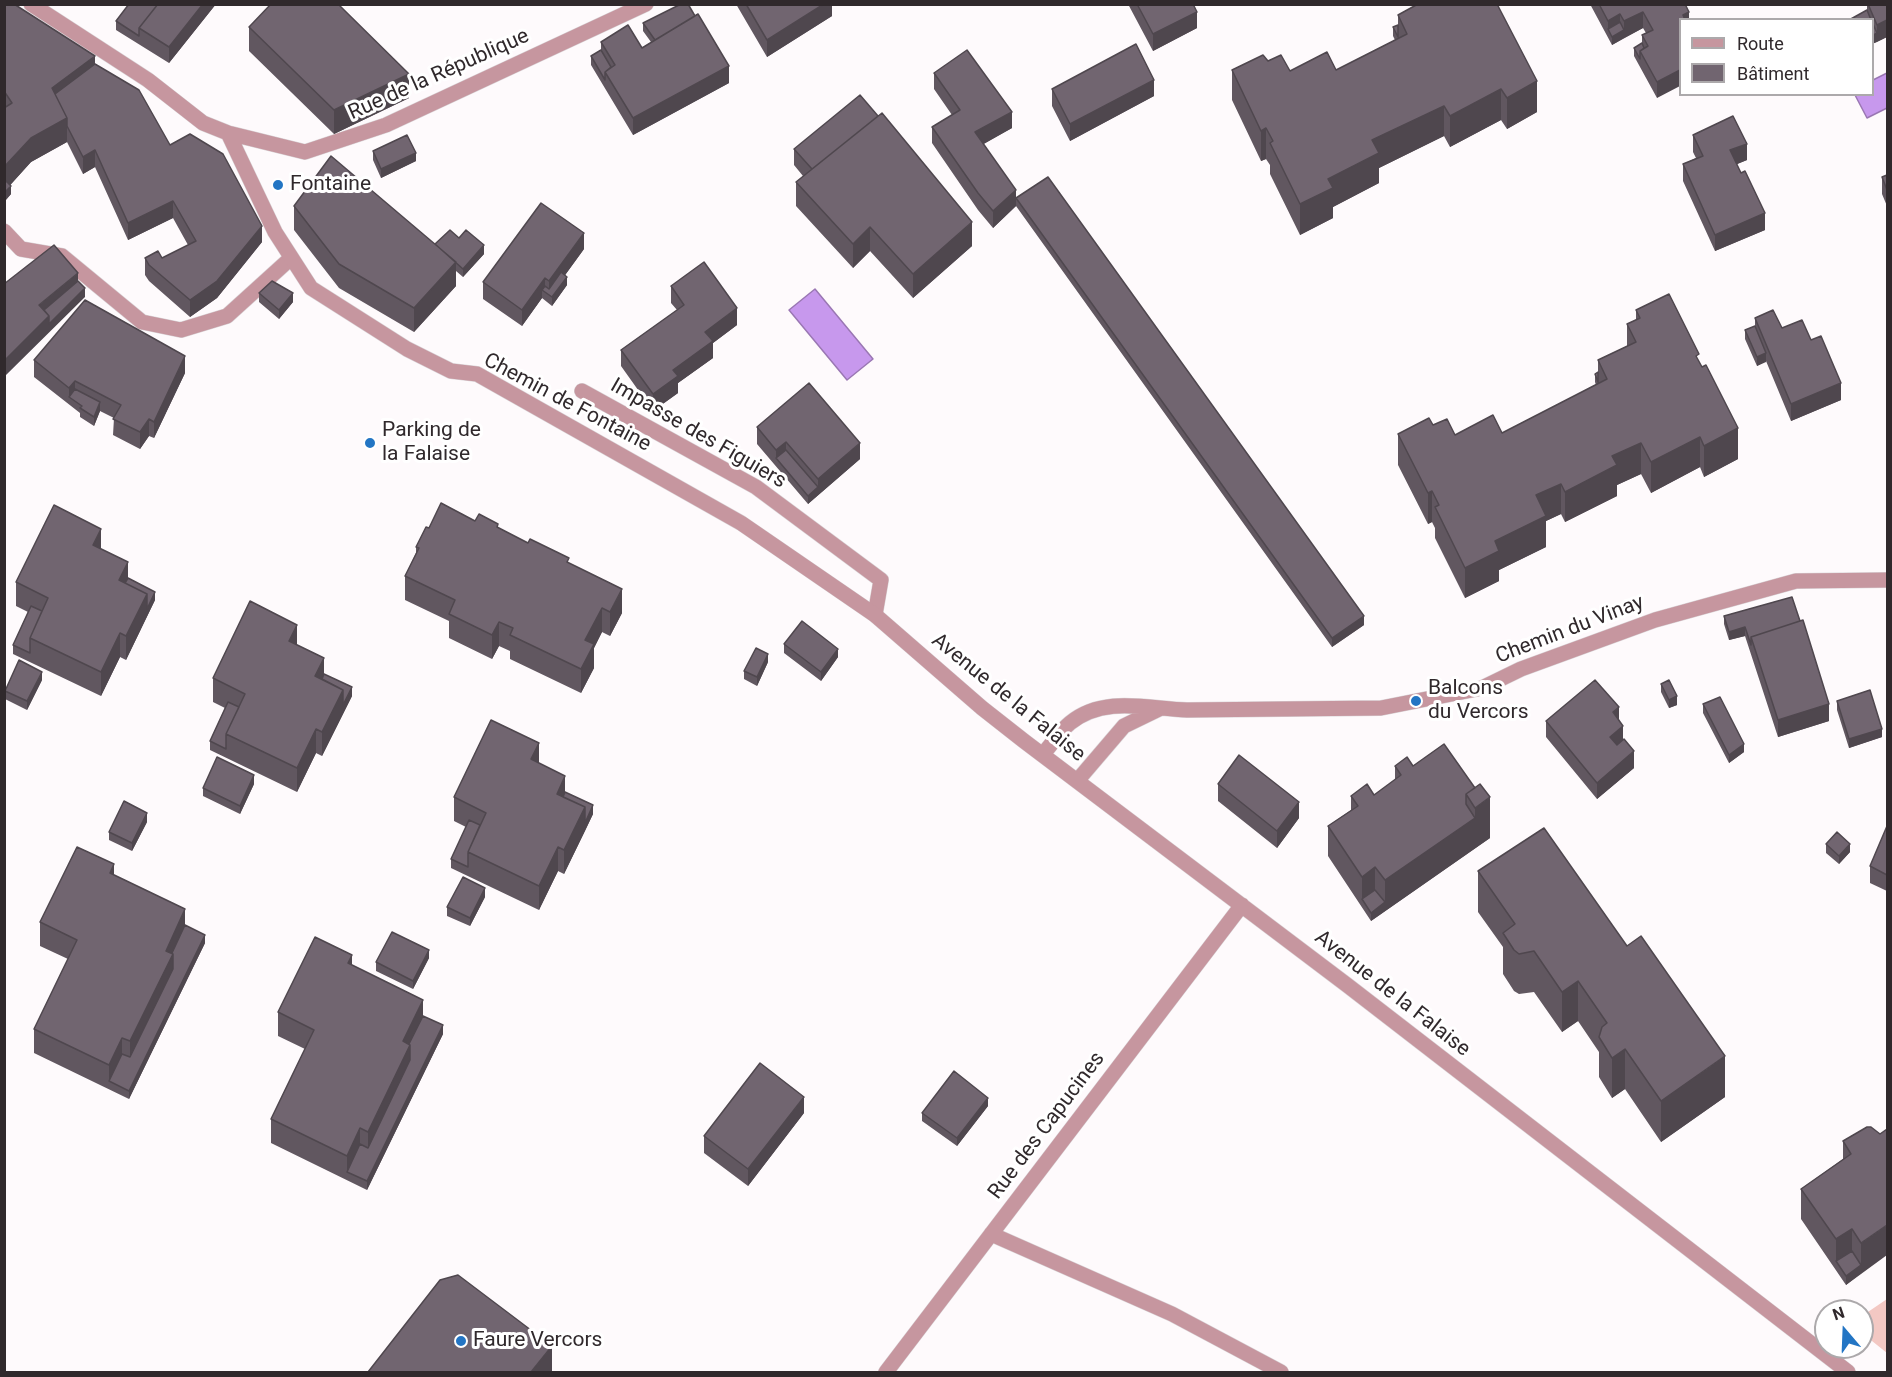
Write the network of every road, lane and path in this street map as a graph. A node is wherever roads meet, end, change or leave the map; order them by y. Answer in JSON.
{"nodes":[{"id":1,"x":31,"y":4,"type":"edge"},
{"id":2,"x":646,"y":4,"type":"edge"},
{"id":3,"x":228,"y":133,"type":"junction"},
{"id":4,"x":4,"y":231,"type":"edge"},
{"id":5,"x":291,"y":258,"type":"junction"},
{"id":6,"x":582,"y":391,"type":"dead end"},
{"id":7,"x":1887,"y":580,"type":"edge"},
{"id":8,"x":875,"y":615,"type":"junction"},
{"id":9,"x":912,"y":647,"type":"joint"},
{"id":10,"x":1159,"y":709,"type":"junction"},
{"id":11,"x":1043,"y":754,"type":"junction"},
{"id":12,"x":1077,"y":781,"type":"junction"},
{"id":13,"x":1242,"y":905,"type":"junction"},
{"id":14,"x":991,"y":1234,"type":"junction"},
{"id":15,"x":886,"y":1372,"type":"edge"},
{"id":16,"x":1281,"y":1372,"type":"edge"},
{"id":17,"x":1848,"y":1372,"type":"edge"}],
"edges":[{"from":1,"to":3,"type":"street","name":"Rue de la République"},
{"from":2,"to":3,"type":"street","name":"Rue de la République"},
{"from":3,"to":5,"type":"street","name":"Chemin de Fontaine"},
{"from":4,"to":5,"type":"street"},
{"from":5,"to":8,"type":"street","name":"Chemin de Fontaine"},
{"from":6,"to":8,"type":"street","name":"Impasse des Figuiers"},
{"from":7,"to":10,"type":"street","name":"Chemin du Vinay"},
{"from":8,"to":9,"type":"street","name":"Chemin de Fontaine"},
{"from":9,"to":11,"type":"street","name":"Avenue de la Falaise"},
{"from":10,"to":11,"type":"street","name":"Chemin du Vinay"},
{"from":10,"to":12,"type":"street","name":"Chemin du Vinay"},
{"from":11,"to":12,"type":"street","name":"Avenue de la Falaise"},
{"from":12,"to":13,"type":"street","name":"Avenue de la Falaise"},
{"from":13,"to":14,"type":"street","name":"Rue des Capucines"},
{"from":13,"to":17,"type":"street","name":"Avenue de la Falaise"},
{"from":14,"to":15,"type":"street","name":"Rue des Capucines"},
{"from":14,"to":16,"type":"street"}]}
